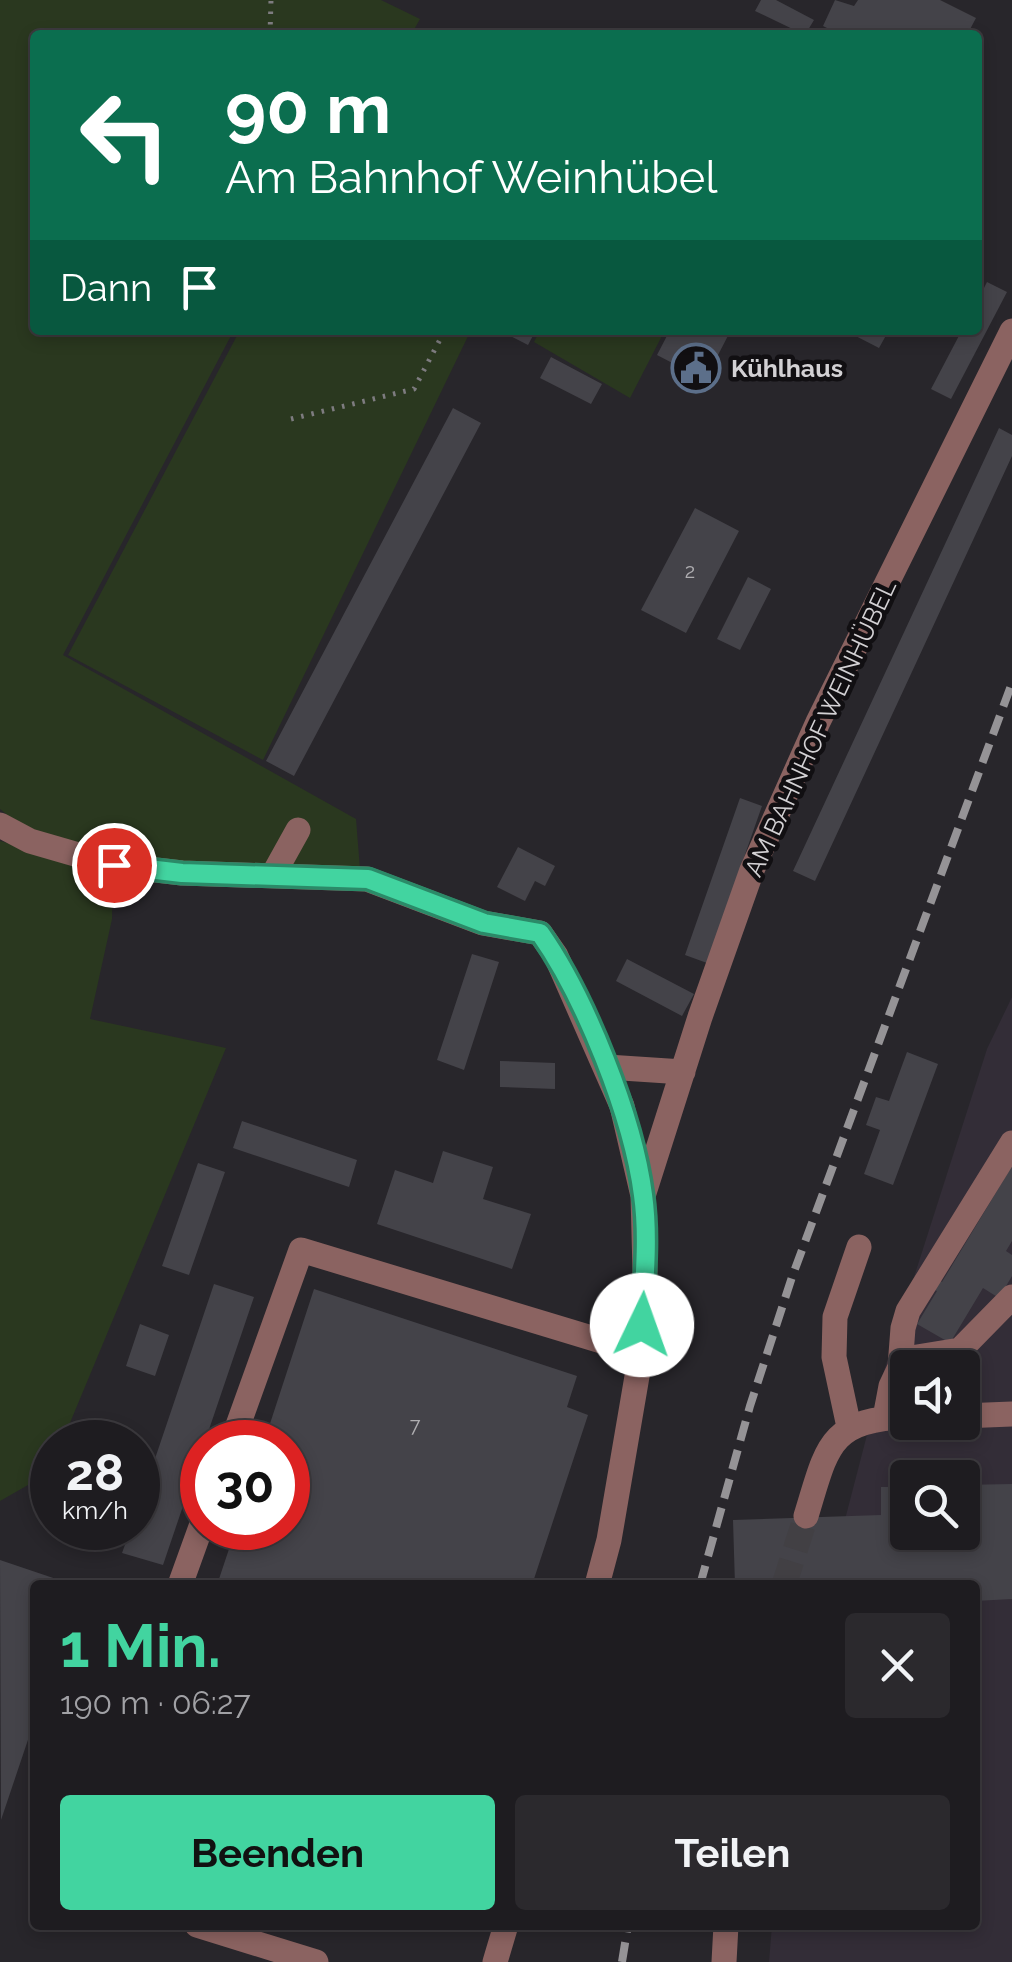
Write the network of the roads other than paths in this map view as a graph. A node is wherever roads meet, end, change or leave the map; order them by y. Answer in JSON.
{"nodes":[{"id":1,"x":1012,"y":330,"type":"edge"},
{"id":2,"x":0,"y":825,"type":"edge"},
{"id":3,"x":298,"y":830,"type":"dead end"},
{"id":4,"x":272,"y":875,"type":"junction"},
{"id":5,"x":607,"y":1067,"type":"junction"},
{"id":6,"x":682,"y":1072,"type":"junction"},
{"id":7,"x":1012,"y":1144,"type":"edge"},
{"id":8,"x":644,"y":1196,"type":"junction"},
{"id":9,"x":859,"y":1247,"type":"dead end"},
{"id":10,"x":1012,"y":1297,"type":"edge"},
{"id":11,"x":901,"y":1350,"type":"edge"},
{"id":12,"x":960,"y":1350,"type":"edge"},
{"id":13,"x":641,"y":1352,"type":"junction"},
{"id":14,"x":1012,"y":1414,"type":"edge"},
{"id":15,"x":980,"y":1415,"type":"edge"},
{"id":16,"x":890,"y":1419,"type":"edge"},
{"id":17,"x":240,"y":1420,"type":"edge"},
{"id":18,"x":849,"y":1427,"type":"junction"},
{"id":19,"x":806,"y":1516,"type":"tunnel mouth"},
{"id":20,"x":193,"y":1550,"type":"edge"},
{"id":21,"x":182,"y":1580,"type":"edge"},
{"id":22,"x":598,"y":1580,"type":"edge"},
{"id":23,"x":213,"y":1930,"type":"edge"},
{"id":24,"x":504,"y":1930,"type":"edge"},
{"id":25,"x":726,"y":1930,"type":"edge"},
{"id":26,"x":316,"y":1962,"type":"edge"},
{"id":27,"x":494,"y":1962,"type":"edge"},
{"id":28,"x":724,"y":1962,"type":"edge"}],
"edges":[{"from":1,"to":6,"type":"street","name":"AM BAHNHOF WEINHÜBEL"},
{"from":2,"to":4,"type":"street","name":"AM BAHNHOF WEINHÜBEL"},
{"from":3,"to":4,"type":"street"},
{"from":4,"to":5,"type":"street","name":"AM BAHNHOF WEINHÜBEL"},
{"from":5,"to":6,"type":"street"},
{"from":5,"to":8,"type":"street","name":"AM BAHNHOF WEINHÜBEL"},
{"from":6,"to":8,"type":"street","name":"AM BAHNHOF WEINHÜBEL"},
{"from":7,"to":11,"type":"street"},
{"from":8,"to":13,"type":"street","name":"AM BAHNHOF WEINHÜBEL"},
{"from":9,"to":18,"type":"street"},
{"from":10,"to":12,"type":"street"},
{"from":13,"to":17,"type":"street"},
{"from":13,"to":22,"type":"street","name":"AM BAHNHOF WEINHÜBEL"},
{"from":14,"to":15,"type":"street"},
{"from":16,"to":18,"type":"street"},
{"from":18,"to":19,"type":"street"},
{"from":20,"to":21,"type":"street"},
{"from":23,"to":26,"type":"street"},
{"from":24,"to":27,"type":"street"},
{"from":25,"to":28,"type":"street"}]}
